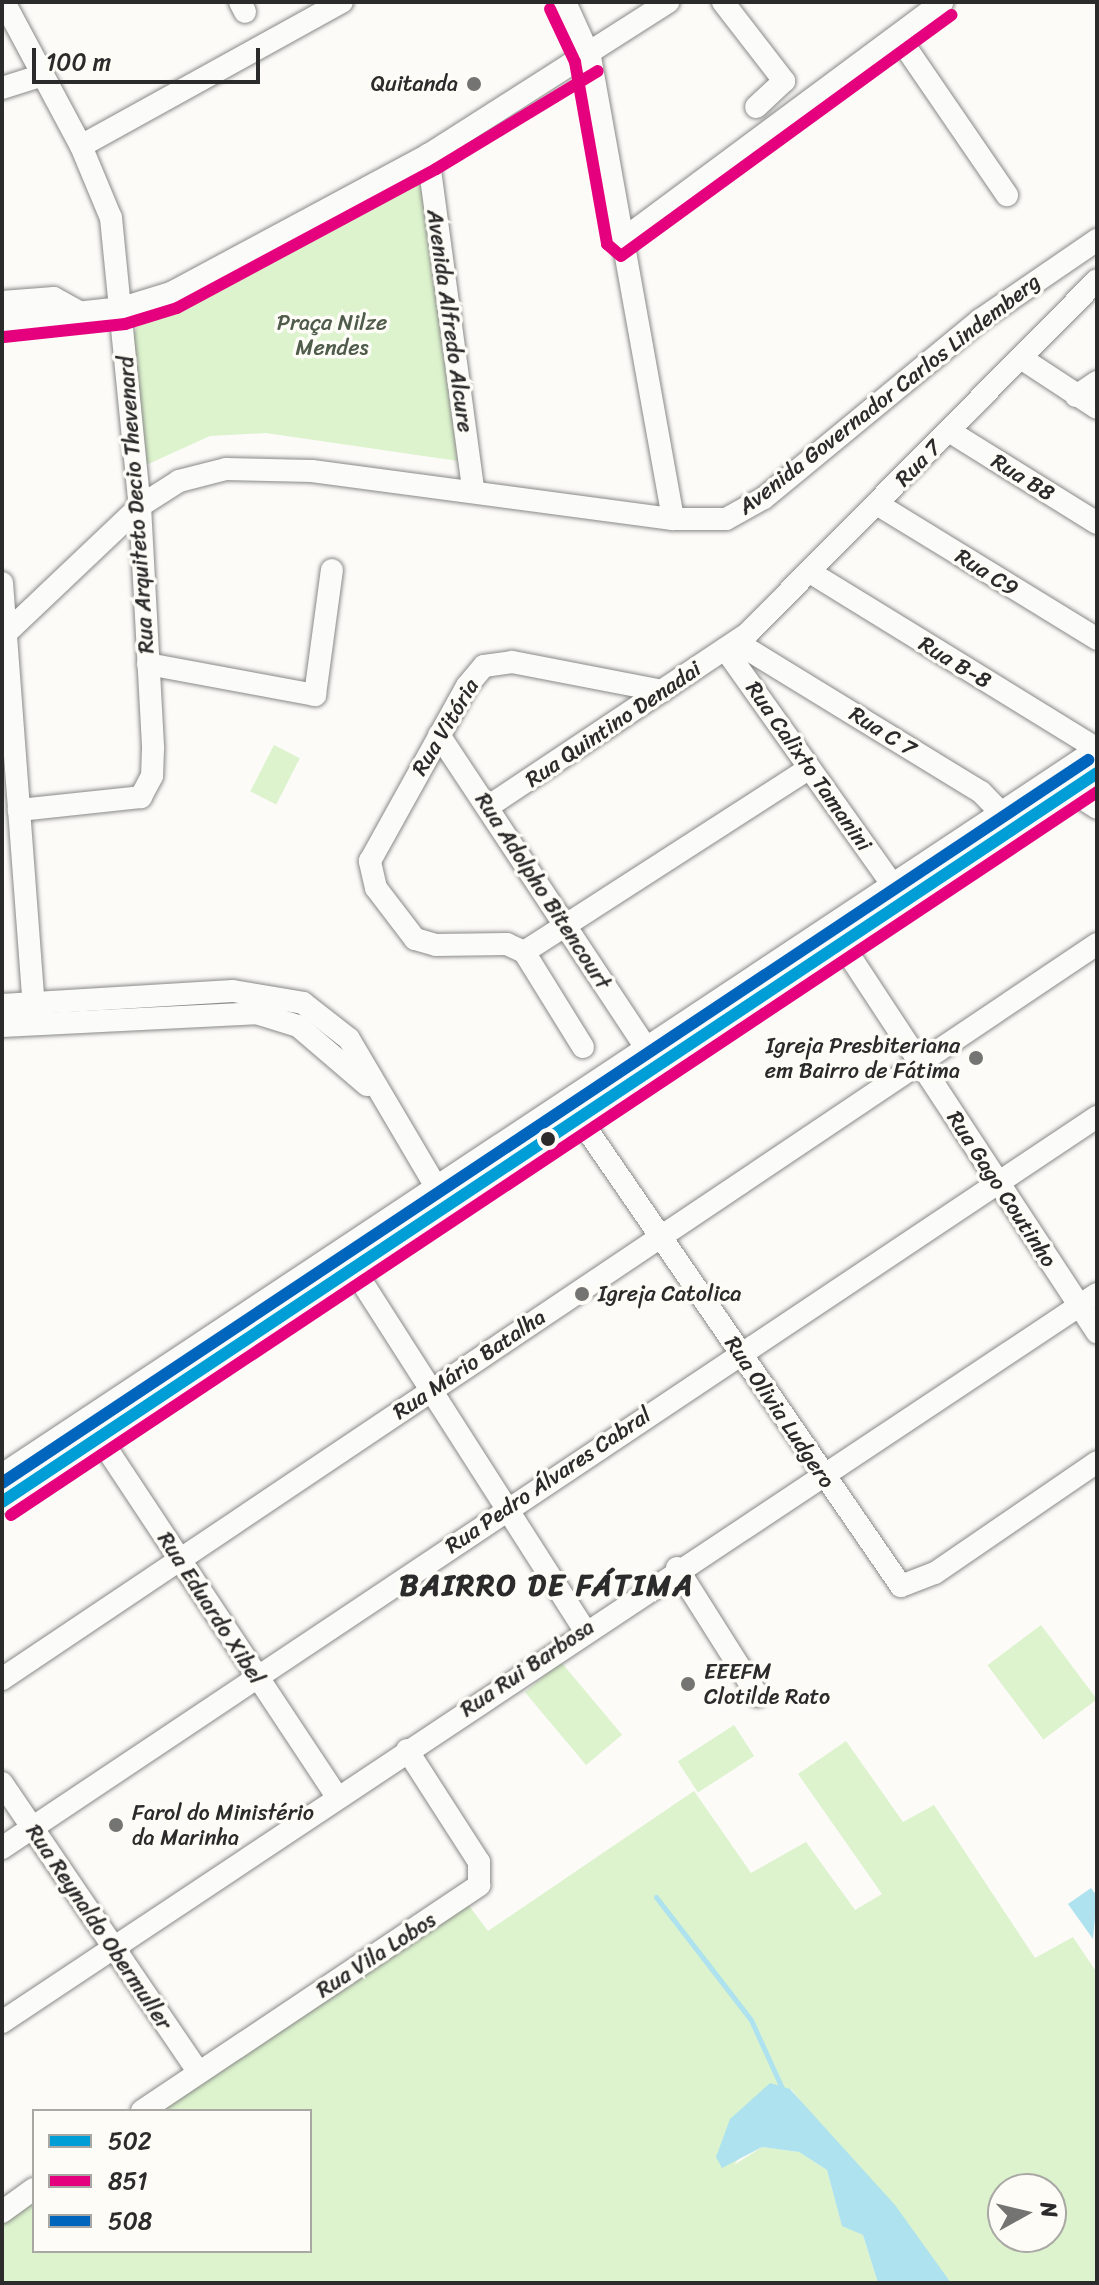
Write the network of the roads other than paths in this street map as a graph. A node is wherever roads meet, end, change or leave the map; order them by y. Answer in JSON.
{"nodes":[{"id":1,"x":4,"y":2,"type":"edge"},
{"id":2,"x":342,"y":2,"type":"edge"},
{"id":3,"x":565,"y":2,"type":"edge"},
{"id":4,"x":668,"y":2,"type":"edge"},
{"id":5,"x":723,"y":2,"type":"edge"},
{"id":6,"x":942,"y":2,"type":"edge"},
{"id":7,"x":898,"y":36,"type":"junction"},
{"id":8,"x":590,"y":57,"type":"junction"},
{"id":9,"x":43,"y":75,"type":"junction"},
{"id":10,"x":2,"y":88,"type":"edge"},
{"id":11,"x":756,"y":107,"type":"dead end"},
{"id":12,"x":81,"y":146,"type":"junction"},
{"id":13,"x":428,"y":155,"type":"junction"},
{"id":14,"x":1007,"y":195,"type":"dead end"},
{"id":15,"x":622,"y":240,"type":"junction"},
{"id":16,"x":1097,"y":240,"type":"edge"},
{"id":17,"x":1097,"y":280,"type":"edge"},
{"id":18,"x":2,"y":302,"type":"edge"},
{"id":19,"x":122,"y":308,"type":"junction"},
{"id":20,"x":79,"y":312,"type":"junction"},
{"id":21,"x":2,"y":321,"type":"edge"},
{"id":22,"x":1024,"y":360,"type":"junction"},
{"id":23,"x":1097,"y":382,"type":"edge"},
{"id":24,"x":1076,"y":396,"type":"junction"},
{"id":25,"x":1097,"y":408,"type":"edge"},
{"id":26,"x":949,"y":431,"type":"junction"},
{"id":27,"x":473,"y":488,"type":"junction"},
{"id":28,"x":877,"y":504,"type":"junction"},
{"id":29,"x":140,"y":506,"type":"junction"},
{"id":30,"x":673,"y":519,"type":"junction"},
{"id":31,"x":1097,"y":523,"type":"edge"},
{"id":32,"x":332,"y":570,"type":"dead end"},
{"id":33,"x":813,"y":574,"type":"junction"},
{"id":34,"x":2,"y":583,"type":"edge"},
{"id":35,"x":5,"y":634,"type":"edge"},
{"id":36,"x":1097,"y":639,"type":"edge"},
{"id":37,"x":731,"y":645,"type":"junction"},
{"id":38,"x":148,"y":664,"type":"junction"},
{"id":39,"x":662,"y":691,"type":"junction"},
{"id":40,"x":439,"y":735,"type":"junction"},
{"id":41,"x":1097,"y":749,"type":"edge"},
{"id":42,"x":809,"y":768,"type":"junction"},
{"id":43,"x":1097,"y":773,"type":"edge"},
{"id":44,"x":1071,"y":791,"type":"junction"},
{"id":45,"x":489,"y":806,"type":"junction"},
{"id":46,"x":1097,"y":808,"type":"edge"},
{"id":47,"x":1004,"y":809,"type":"junction"},
{"id":48,"x":19,"y":810,"type":"junction"},
{"id":49,"x":1003,"y":836,"type":"junction"},
{"id":50,"x":892,"y":884,"type":"junction"},
{"id":51,"x":565,"y":925,"type":"junction"},
{"id":52,"x":836,"y":935,"type":"junction"},
{"id":53,"x":1097,"y":944,"type":"edge"},
{"id":54,"x":524,"y":952,"type":"junction"},
{"id":55,"x":2,"y":1005,"type":"edge"},
{"id":56,"x":35,"y":1013,"type":"junction"},
{"id":57,"x":2,"y":1026,"type":"edge"},
{"id":58,"x":583,"y":1047,"type":"dead end"},
{"id":59,"x":646,"y":1048,"type":"junction"},
{"id":60,"x":921,"y":1064,"type":"junction"},
{"id":61,"x":1097,"y":1117,"type":"edge"},
{"id":62,"x":579,"y":1118,"type":"junction"},
{"id":63,"x":998,"y":1184,"type":"junction"},
{"id":64,"x":435,"y":1185,"type":"junction"},
{"id":65,"x":660,"y":1237,"type":"junction"},
{"id":66,"x":348,"y":1245,"type":"junction"},
{"id":67,"x":349,"y":1270,"type":"junction"},
{"id":68,"x":1088,"y":1300,"type":"edge"},
{"id":69,"x":1097,"y":1332,"type":"edge"},
{"id":70,"x":739,"y":1352,"type":"junction"},
{"id":71,"x":428,"y":1391,"type":"junction"},
{"id":72,"x":86,"y":1417,"type":"junction"},
{"id":73,"x":99,"y":1438,"type":"junction"},
{"id":74,"x":1097,"y":1462,"type":"edge"},
{"id":75,"x":821,"y":1473,"type":"junction"},
{"id":76,"x":2,"y":1475,"type":"edge"},
{"id":77,"x":2,"y":1502,"type":"edge"},
{"id":78,"x":504,"y":1509,"type":"junction"},
{"id":79,"x":179,"y":1559,"type":"junction"},
{"id":80,"x":677,"y":1568,"type":"junction"},
{"id":81,"x":584,"y":1629,"type":"junction"},
{"id":82,"x":256,"y":1677,"type":"junction"},
{"id":83,"x":2,"y":1679,"type":"edge"},
{"id":84,"x":758,"y":1696,"type":"dead end"},
{"id":85,"x":407,"y":1750,"type":"junction"},
{"id":86,"x":2,"y":1783,"type":"edge"},
{"id":87,"x":337,"y":1797,"type":"junction"},
{"id":88,"x":32,"y":1828,"type":"junction"},
{"id":89,"x":2,"y":1848,"type":"edge"},
{"id":90,"x":113,"y":1950,"type":"junction"},
{"id":91,"x":2,"y":2022,"type":"edge"},
{"id":92,"x":198,"y":2071,"type":"junction"},
{"id":93,"x":145,"y":2109,"type":"edge"},
{"id":94,"x":32,"y":2190,"type":"edge"},
{"id":95,"x":2,"y":2212,"type":"edge"}],
"edges":[{"from":1,"to":9,"type":"street","name":"Rua Arquiteto Decio Thevenard"},
{"from":2,"to":12,"type":"street"},
{"from":3,"to":8,"type":"street"},
{"from":4,"to":8,"type":"street"},
{"from":5,"to":11,"type":"street"},
{"from":6,"to":7,"type":"street"},
{"from":7,"to":14,"type":"street"},
{"from":7,"to":15,"type":"street"},
{"from":8,"to":13,"type":"street"},
{"from":8,"to":15,"type":"street"},
{"from":9,"to":10,"type":"street"},
{"from":9,"to":12,"type":"street","name":"Rua Arquiteto Decio Thevenard"},
{"from":12,"to":19,"type":"street","name":"Rua Arquiteto Decio Thevenard"},
{"from":13,"to":19,"type":"street"},
{"from":13,"to":27,"type":"street","name":"Avenida Alfredo Alcure"},
{"from":15,"to":30,"type":"street"},
{"from":16,"to":30,"type":"street","name":"Avenida Governador Carlos Lindemberg"},
{"from":17,"to":22,"type":"street","name":"Rua 7"},
{"from":18,"to":20,"type":"street"},
{"from":19,"to":20,"type":"street"},
{"from":19,"to":29,"type":"street","name":"Rua Arquiteto Decio Thevenard"},
{"from":20,"to":21,"type":"street"},
{"from":22,"to":24,"type":"street"},
{"from":22,"to":26,"type":"street","name":"Rua 7"},
{"from":23,"to":24,"type":"street"},
{"from":24,"to":25,"type":"street"},
{"from":26,"to":28,"type":"street","name":"Rua 7"},
{"from":26,"to":31,"type":"street","name":"Rua B8"},
{"from":27,"to":29,"type":"street"},
{"from":27,"to":30,"type":"street","name":"Avenida Governador Carlos Lindemberg"},
{"from":28,"to":33,"type":"street","name":"Rua 7"},
{"from":28,"to":36,"type":"street","name":"Rua C9"},
{"from":29,"to":35,"type":"street"},
{"from":29,"to":38,"type":"street","name":"Rua Arquiteto Decio Thevenard"},
{"from":32,"to":38,"type":"street"},
{"from":33,"to":37,"type":"street","name":"Rua 7"},
{"from":33,"to":41,"type":"street","name":"Rua B-8"},
{"from":34,"to":35,"type":"street"},
{"from":35,"to":48,"type":"street"},
{"from":37,"to":39,"type":"street","name":"Rua Quintino Denadai"},
{"from":37,"to":42,"type":"street","name":"Rua Calixto Tamanini"},
{"from":37,"to":47,"type":"street","name":"Rua C 7"},
{"from":38,"to":48,"type":"street","name":"Rua Arquiteto Decio Thevenard"},
{"from":39,"to":40,"type":"street","name":"Rua Vitória"},
{"from":39,"to":45,"type":"street","name":"Rua Quintino Denadai"},
{"from":40,"to":45,"type":"street","name":"Rua Adolpho Bitencourt"},
{"from":40,"to":54,"type":"street","name":"Rua Vitória"},
{"from":41,"to":47,"type":"street"},
{"from":42,"to":50,"type":"street","name":"Rua Calixto Tamanini"},
{"from":42,"to":51,"type":"street"},
{"from":43,"to":44,"type":"street"},
{"from":44,"to":46,"type":"street"},
{"from":44,"to":49,"type":"street"},
{"from":45,"to":51,"type":"street","name":"Rua Adolpho Bitencourt"},
{"from":47,"to":49,"type":"street"},
{"from":47,"to":50,"type":"street"},
{"from":48,"to":56,"type":"street"},
{"from":49,"to":52,"type":"street"},
{"from":50,"to":52,"type":"street"},
{"from":51,"to":54,"type":"street"},
{"from":51,"to":59,"type":"street","name":"Rua Adolpho Bitencourt"},
{"from":52,"to":59,"type":"street"},
{"from":52,"to":60,"type":"street","name":"Rua Gago Coutinho"},
{"from":52,"to":62,"type":"street"},
{"from":53,"to":60,"type":"street","name":"Rua Mário Batalha"},
{"from":54,"to":58,"type":"street"},
{"from":55,"to":56,"type":"street"},
{"from":56,"to":57,"type":"street"},
{"from":56,"to":64,"type":"street"},
{"from":59,"to":64,"type":"street"},
{"from":60,"to":63,"type":"street","name":"Rua Gago Coutinho"},
{"from":60,"to":65,"type":"street","name":"Rua Mário Batalha"},
{"from":61,"to":63,"type":"street","name":"Rua Pedro Álvares Cabral"},
{"from":62,"to":65,"type":"street","name":"Rua Olivia Ludgero"},
{"from":62,"to":67,"type":"street"},
{"from":63,"to":68,"type":"street","name":"Rua Gago Coutinho"},
{"from":63,"to":70,"type":"street","name":"Rua Pedro Álvares Cabral"},
{"from":64,"to":66,"type":"street"},
{"from":65,"to":70,"type":"street","name":"Rua Olivia Ludgero"},
{"from":65,"to":71,"type":"street","name":"Rua Mário Batalha"},
{"from":66,"to":67,"type":"street"},
{"from":66,"to":72,"type":"street"},
{"from":67,"to":71,"type":"street"},
{"from":67,"to":73,"type":"street"},
{"from":68,"to":69,"type":"street","name":"Rua Gago Coutinho"},
{"from":68,"to":75,"type":"street","name":"Rua Rui Barbosa"},
{"from":70,"to":75,"type":"street","name":"Rua Olivia Ludgero"},
{"from":70,"to":78,"type":"street","name":"Rua Pedro Álvares Cabral"},
{"from":71,"to":78,"type":"street"},
{"from":71,"to":79,"type":"street","name":"Rua Mário Batalha"},
{"from":72,"to":73,"type":"street","name":"Rua Eduardo Xibel"},
{"from":72,"to":76,"type":"street"},
{"from":73,"to":77,"type":"street"},
{"from":73,"to":79,"type":"street","name":"Rua Eduardo Xibel"},
{"from":74,"to":75,"type":"street","name":"Rua Olivia Ludgero"},
{"from":75,"to":80,"type":"street","name":"Rua Rui Barbosa"},
{"from":78,"to":81,"type":"street"},
{"from":78,"to":82,"type":"street","name":"Rua Pedro Álvares Cabral"},
{"from":79,"to":82,"type":"street","name":"Rua Eduardo Xibel"},
{"from":79,"to":83,"type":"street","name":"Rua Mário Batalha"},
{"from":80,"to":81,"type":"street","name":"Rua Rui Barbosa"},
{"from":80,"to":84,"type":"street"},
{"from":81,"to":85,"type":"street","name":"Rua Rui Barbosa"},
{"from":82,"to":87,"type":"street","name":"Rua Eduardo Xibel"},
{"from":82,"to":88,"type":"street","name":"Rua Pedro Álvares Cabral"},
{"from":85,"to":87,"type":"street","name":"Rua Rui Barbosa"},
{"from":85,"to":92,"type":"street","name":"Rua Vila Lobos"},
{"from":86,"to":88,"type":"street","name":"Rua Reynaldo Obermuller"},
{"from":87,"to":90,"type":"street","name":"Rua Rui Barbosa"},
{"from":88,"to":89,"type":"street","name":"Rua Pedro Álvares Cabral"},
{"from":88,"to":90,"type":"street","name":"Rua Reynaldo Obermuller"},
{"from":90,"to":91,"type":"street","name":"Rua Rui Barbosa"},
{"from":90,"to":92,"type":"street","name":"Rua Reynaldo Obermuller"},
{"from":92,"to":93,"type":"street","name":"Rua Vila Lobos"},
{"from":94,"to":95,"type":"street"}]}
